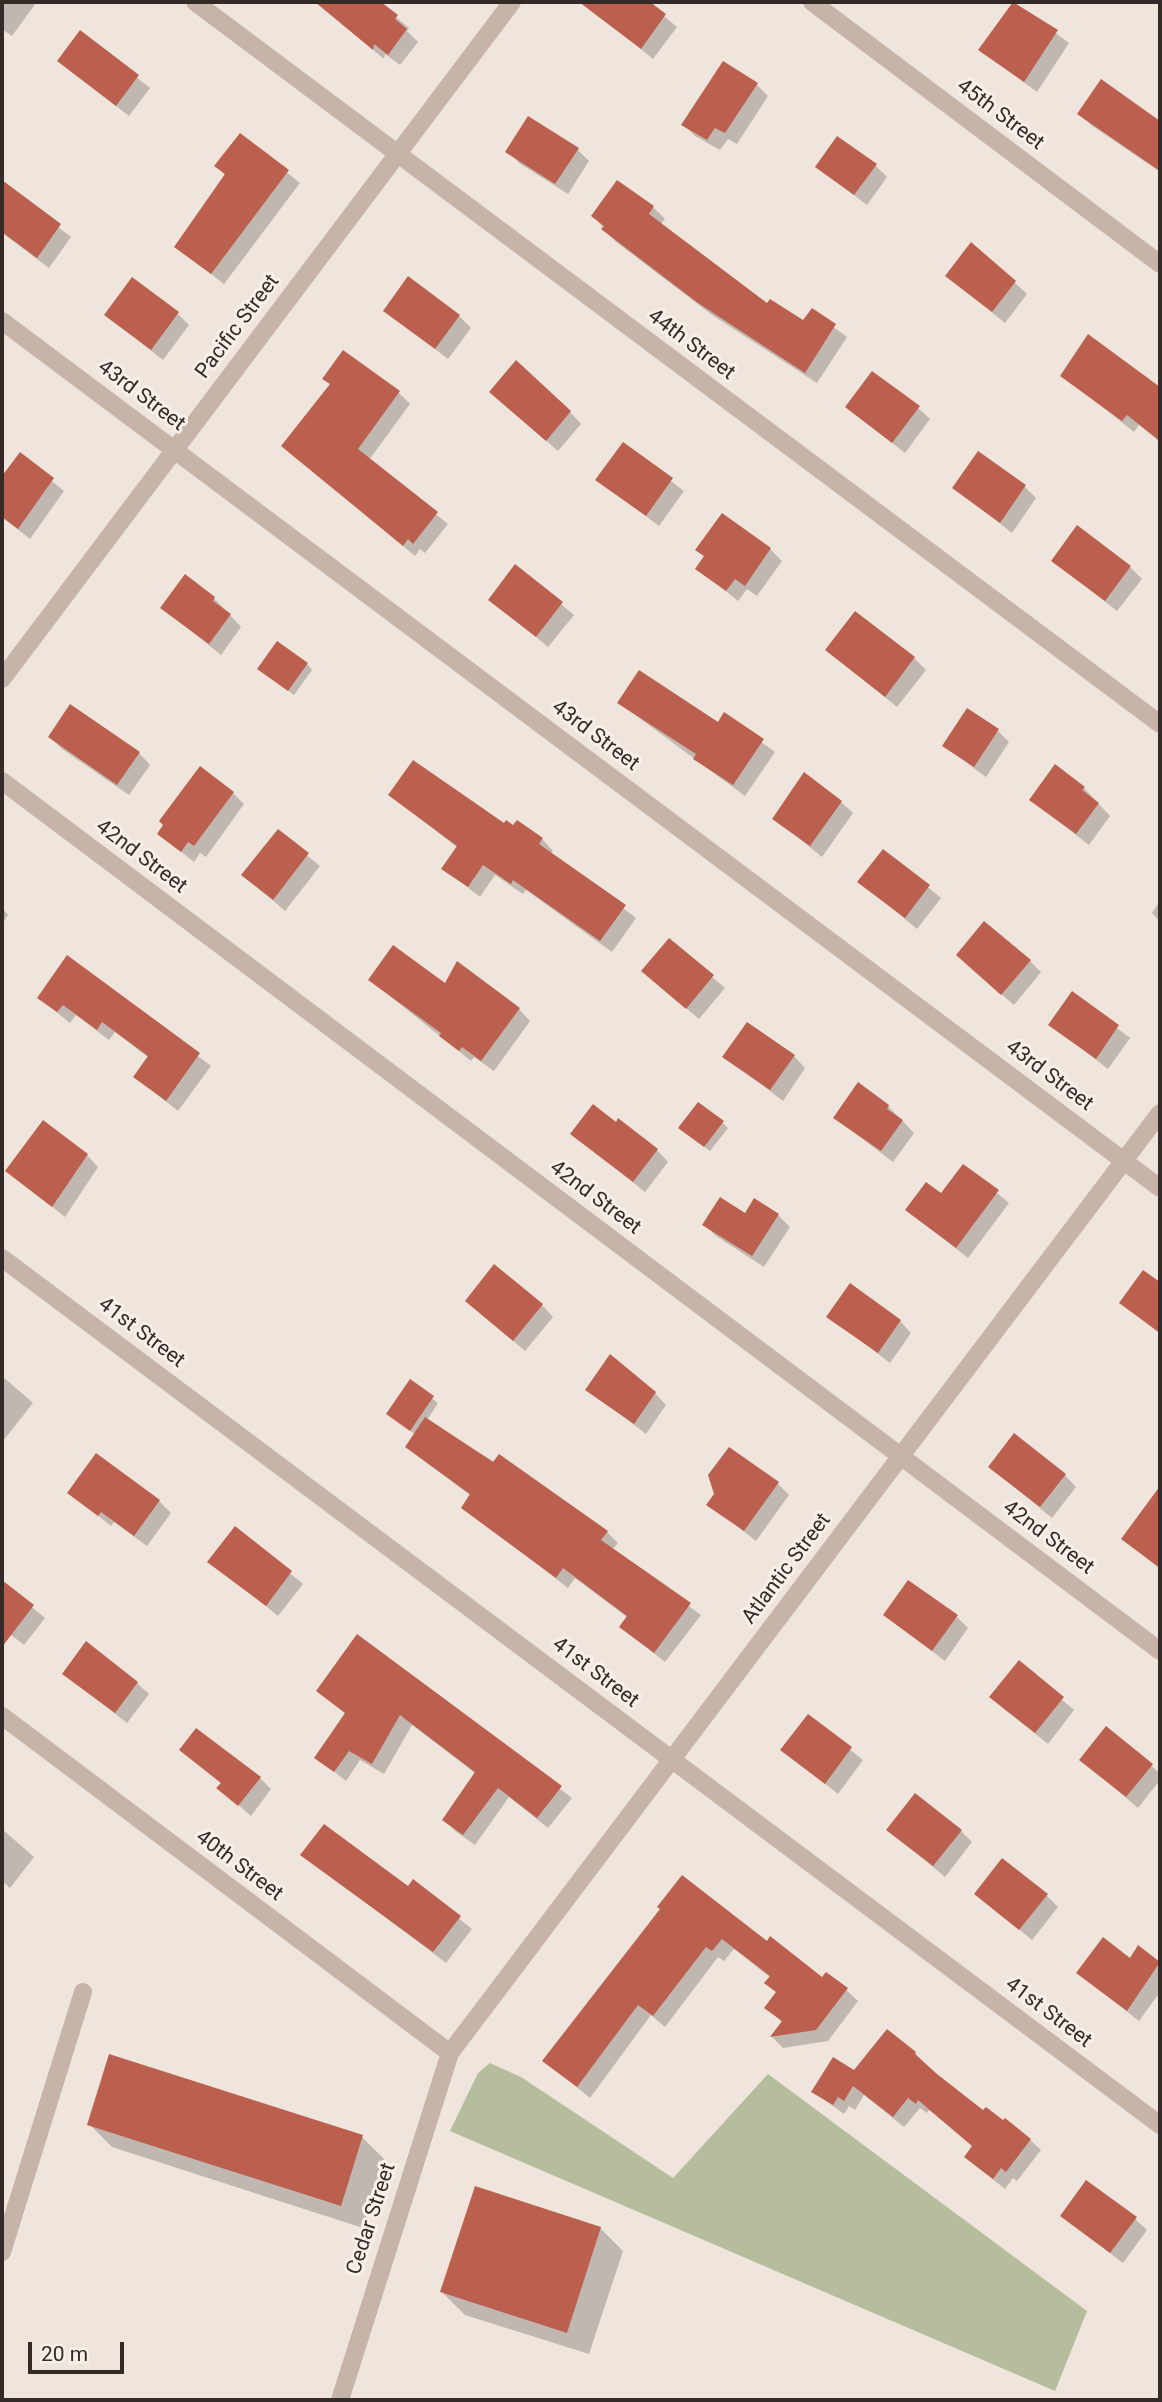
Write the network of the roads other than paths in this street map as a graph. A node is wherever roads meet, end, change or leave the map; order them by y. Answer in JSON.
{"nodes":[{"id":1,"x":195,"y":2,"type":"edge"},
{"id":2,"x":512,"y":2,"type":"edge"},
{"id":3,"x":812,"y":2,"type":"edge"},
{"id":4,"x":398,"y":153,"type":"junction"},
{"id":5,"x":1160,"y":264,"type":"edge"},
{"id":6,"x":2,"y":321,"type":"edge"},
{"id":7,"x":175,"y":449,"type":"junction"},
{"id":8,"x":2,"y":680,"type":"edge"},
{"id":9,"x":1160,"y":724,"type":"edge"},
{"id":10,"x":2,"y":781,"type":"edge"},
{"id":11,"x":1160,"y":1114,"type":"edge"},
{"id":12,"x":1124,"y":1161,"type":"junction"},
{"id":13,"x":1160,"y":1188,"type":"edge"},
{"id":14,"x":2,"y":1258,"type":"edge"},
{"id":15,"x":901,"y":1456,"type":"junction"},
{"id":16,"x":1160,"y":1651,"type":"edge"},
{"id":17,"x":2,"y":1716,"type":"edge"},
{"id":18,"x":672,"y":1759,"type":"junction"},
{"id":19,"x":83,"y":1992,"type":"dead end"},
{"id":20,"x":450,"y":2053,"type":"junction"},
{"id":21,"x":1160,"y":2125,"type":"edge"},
{"id":22,"x":2,"y":2252,"type":"edge"},
{"id":23,"x":340,"y":2400,"type":"edge"}],
"edges":[{"from":1,"to":4,"type":"street","name":"44th Street"},
{"from":2,"to":4,"type":"street","name":"Pacific Street"},
{"from":3,"to":5,"type":"street","name":"45th Street"},
{"from":4,"to":7,"type":"street","name":"Pacific Street"},
{"from":4,"to":9,"type":"street","name":"44th Street"},
{"from":6,"to":7,"type":"street","name":"43rd Street"},
{"from":7,"to":8,"type":"street","name":"Pacific Street"},
{"from":7,"to":12,"type":"street","name":"43rd Street"},
{"from":10,"to":15,"type":"street","name":"42nd Street"},
{"from":11,"to":12,"type":"street","name":"Atlantic Street"},
{"from":12,"to":13,"type":"street","name":"43rd Street"},
{"from":12,"to":15,"type":"street","name":"Atlantic Street"},
{"from":14,"to":18,"type":"street","name":"41st Street"},
{"from":15,"to":16,"type":"street","name":"42nd Street"},
{"from":15,"to":18,"type":"street","name":"Atlantic Street"},
{"from":17,"to":20,"type":"street","name":"40th Street"},
{"from":18,"to":20,"type":"street","name":"Atlantic Street"},
{"from":18,"to":21,"type":"street","name":"41st Street"},
{"from":19,"to":22,"type":"street"},
{"from":20,"to":23,"type":"street","name":"Cedar Street"}]}
